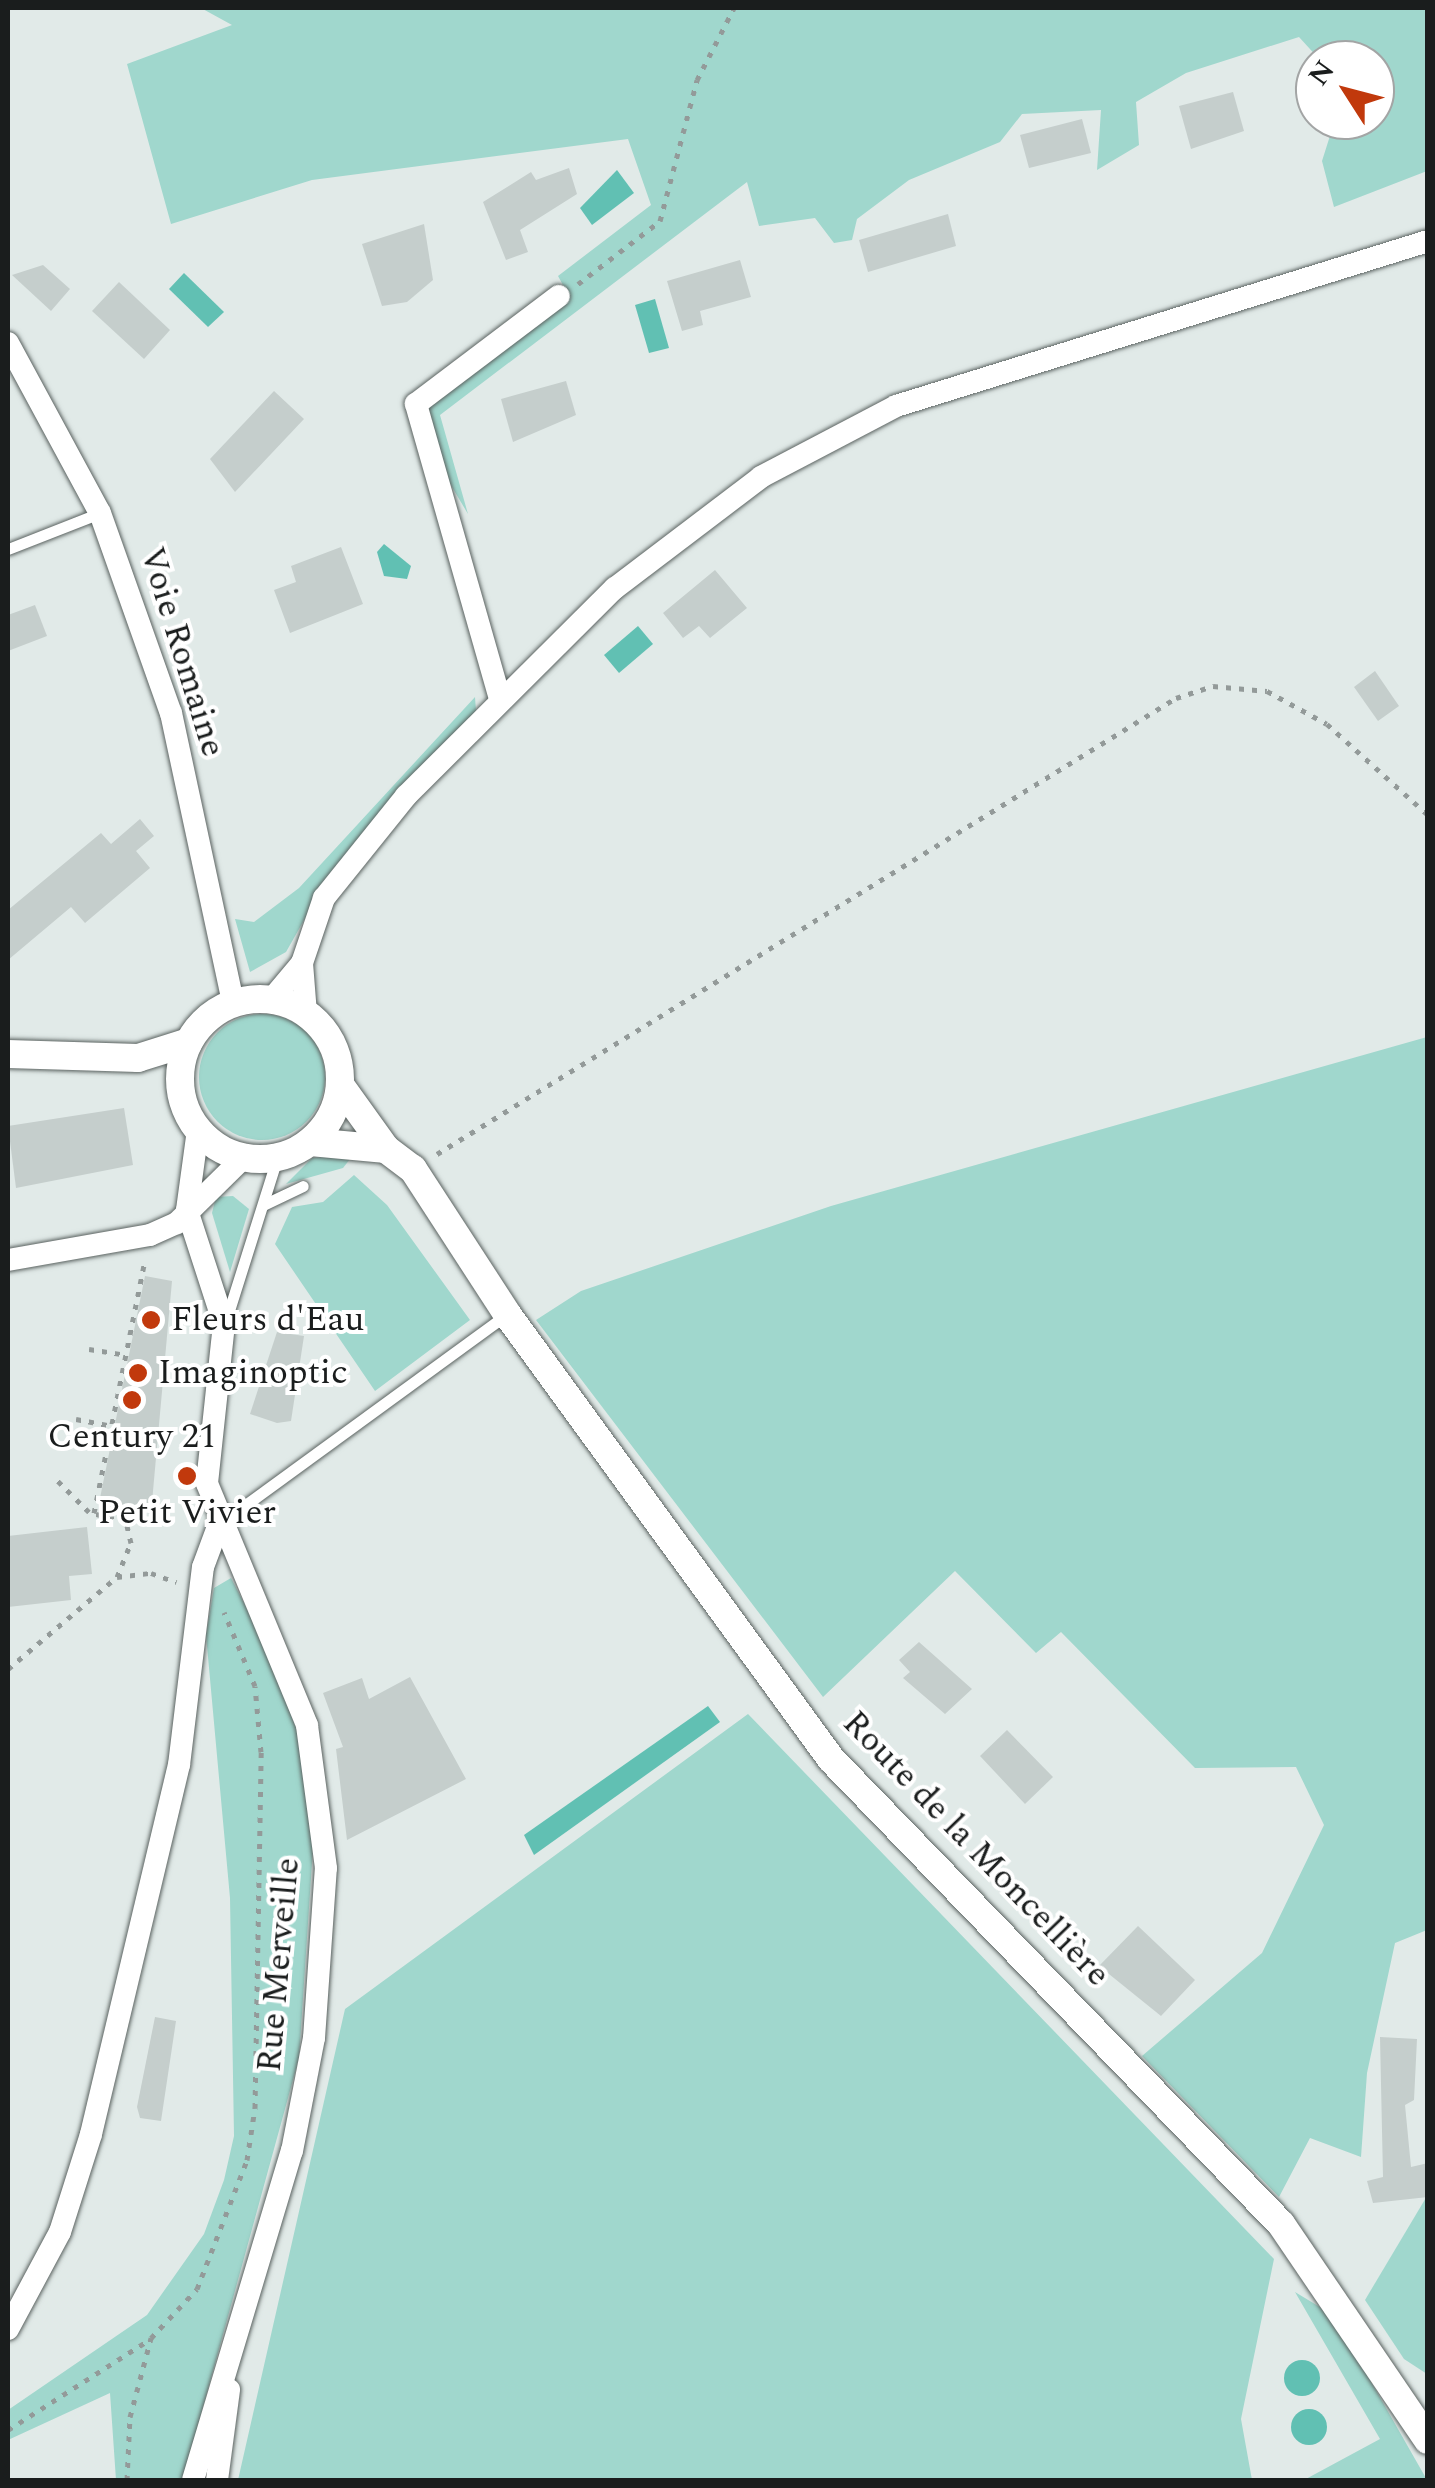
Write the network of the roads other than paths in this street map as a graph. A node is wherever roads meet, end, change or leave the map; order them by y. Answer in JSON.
{"nodes":[{"id":1,"x":1428,"y":241,"type":"edge"},
{"id":2,"x":559,"y":296,"type":"road end"},
{"id":3,"x":8,"y":343,"type":"edge"},
{"id":4,"x":100,"y":513,"type":"junction"},
{"id":5,"x":8,"y":548,"type":"edge"},
{"id":6,"x":500,"y":699,"type":"junction"},
{"id":7,"x":302,"y":963,"type":"junction"},
{"id":8,"x":271,"y":1000,"type":"junction"},
{"id":9,"x":234,"y":1004,"type":"junction"},
{"id":10,"x":306,"y":1014,"type":"junction"},
{"id":11,"x":189,"y":1042,"type":"junction"},
{"id":12,"x":8,"y":1054,"type":"edge"},
{"id":13,"x":138,"y":1058,"type":"junction"},
{"id":14,"x":340,"y":1085,"type":"junction"},
{"id":15,"x":182,"y":1090,"type":"junction"},
{"id":16,"x":198,"y":1130,"type":"junction"},
{"id":17,"x":310,"y":1142,"type":"junction"},
{"id":18,"x":386,"y":1149,"type":"junction"},
{"id":19,"x":277,"y":1158,"type":"junction"},
{"id":20,"x":240,"y":1160,"type":"junction"},
{"id":21,"x":303,"y":1186,"type":"dead end"},
{"id":22,"x":263,"y":1204,"type":"junction"},
{"id":23,"x":186,"y":1210,"type":"junction"},
{"id":24,"x":8,"y":1260,"type":"edge"},
{"id":25,"x":507,"y":1314,"type":"junction"},
{"id":26,"x":224,"y":1324,"type":"junction"},
{"id":27,"x":219,"y":1524,"type":"junction"},
{"id":28,"x":8,"y":2329,"type":"edge"},
{"id":29,"x":233,"y":2362,"type":"junction"},
{"id":30,"x":1426,"y":2436,"type":"edge"},
{"id":31,"x":193,"y":2480,"type":"edge"},
{"id":32,"x":217,"y":2480,"type":"edge"}],
"edges":[{"from":1,"to":6,"type":"street"},
{"from":2,"to":6,"type":"street"},
{"from":3,"to":4,"type":"street","name":"Voie Romaine"},
{"from":4,"to":5,"type":"lane"},
{"from":4,"to":9,"type":"street","name":"Voie Romaine"},
{"from":6,"to":7,"type":"street"},
{"from":7,"to":8,"type":"street"},
{"from":7,"to":10,"type":"street"},
{"from":8,"to":9,"type":"street"},
{"from":8,"to":10,"type":"street"},
{"from":9,"to":11,"type":"street"},
{"from":10,"to":14,"type":"street"},
{"from":11,"to":13,"type":"street"},
{"from":11,"to":15,"type":"street"},
{"from":12,"to":13,"type":"street"},
{"from":13,"to":15,"type":"street"},
{"from":14,"to":17,"type":"street"},
{"from":14,"to":18,"type":"street","name":"Route de la Moncellière"},
{"from":15,"to":16,"type":"street"},
{"from":16,"to":20,"type":"street"},
{"from":16,"to":23,"type":"street"},
{"from":17,"to":18,"type":"street","name":"Route de la Moncellière"},
{"from":17,"to":19,"type":"street"},
{"from":18,"to":25,"type":"street","name":"Route de la Moncellière"},
{"from":19,"to":20,"type":"street"},
{"from":19,"to":22,"type":"lane"},
{"from":20,"to":23,"type":"street"},
{"from":21,"to":22,"type":"lane"},
{"from":22,"to":26,"type":"lane"},
{"from":23,"to":24,"type":"street"},
{"from":23,"to":26,"type":"street"},
{"from":25,"to":27,"type":"lane"},
{"from":25,"to":30,"type":"street","name":"Route de la Moncellière"},
{"from":26,"to":27,"type":"street"},
{"from":27,"to":28,"type":"street"},
{"from":27,"to":29,"type":"street","name":"Rue Merveille"},
{"from":29,"to":31,"type":"street","name":"Rue Merveille"},
{"from":29,"to":32,"type":"street","name":"Rue Merveille"}]}
